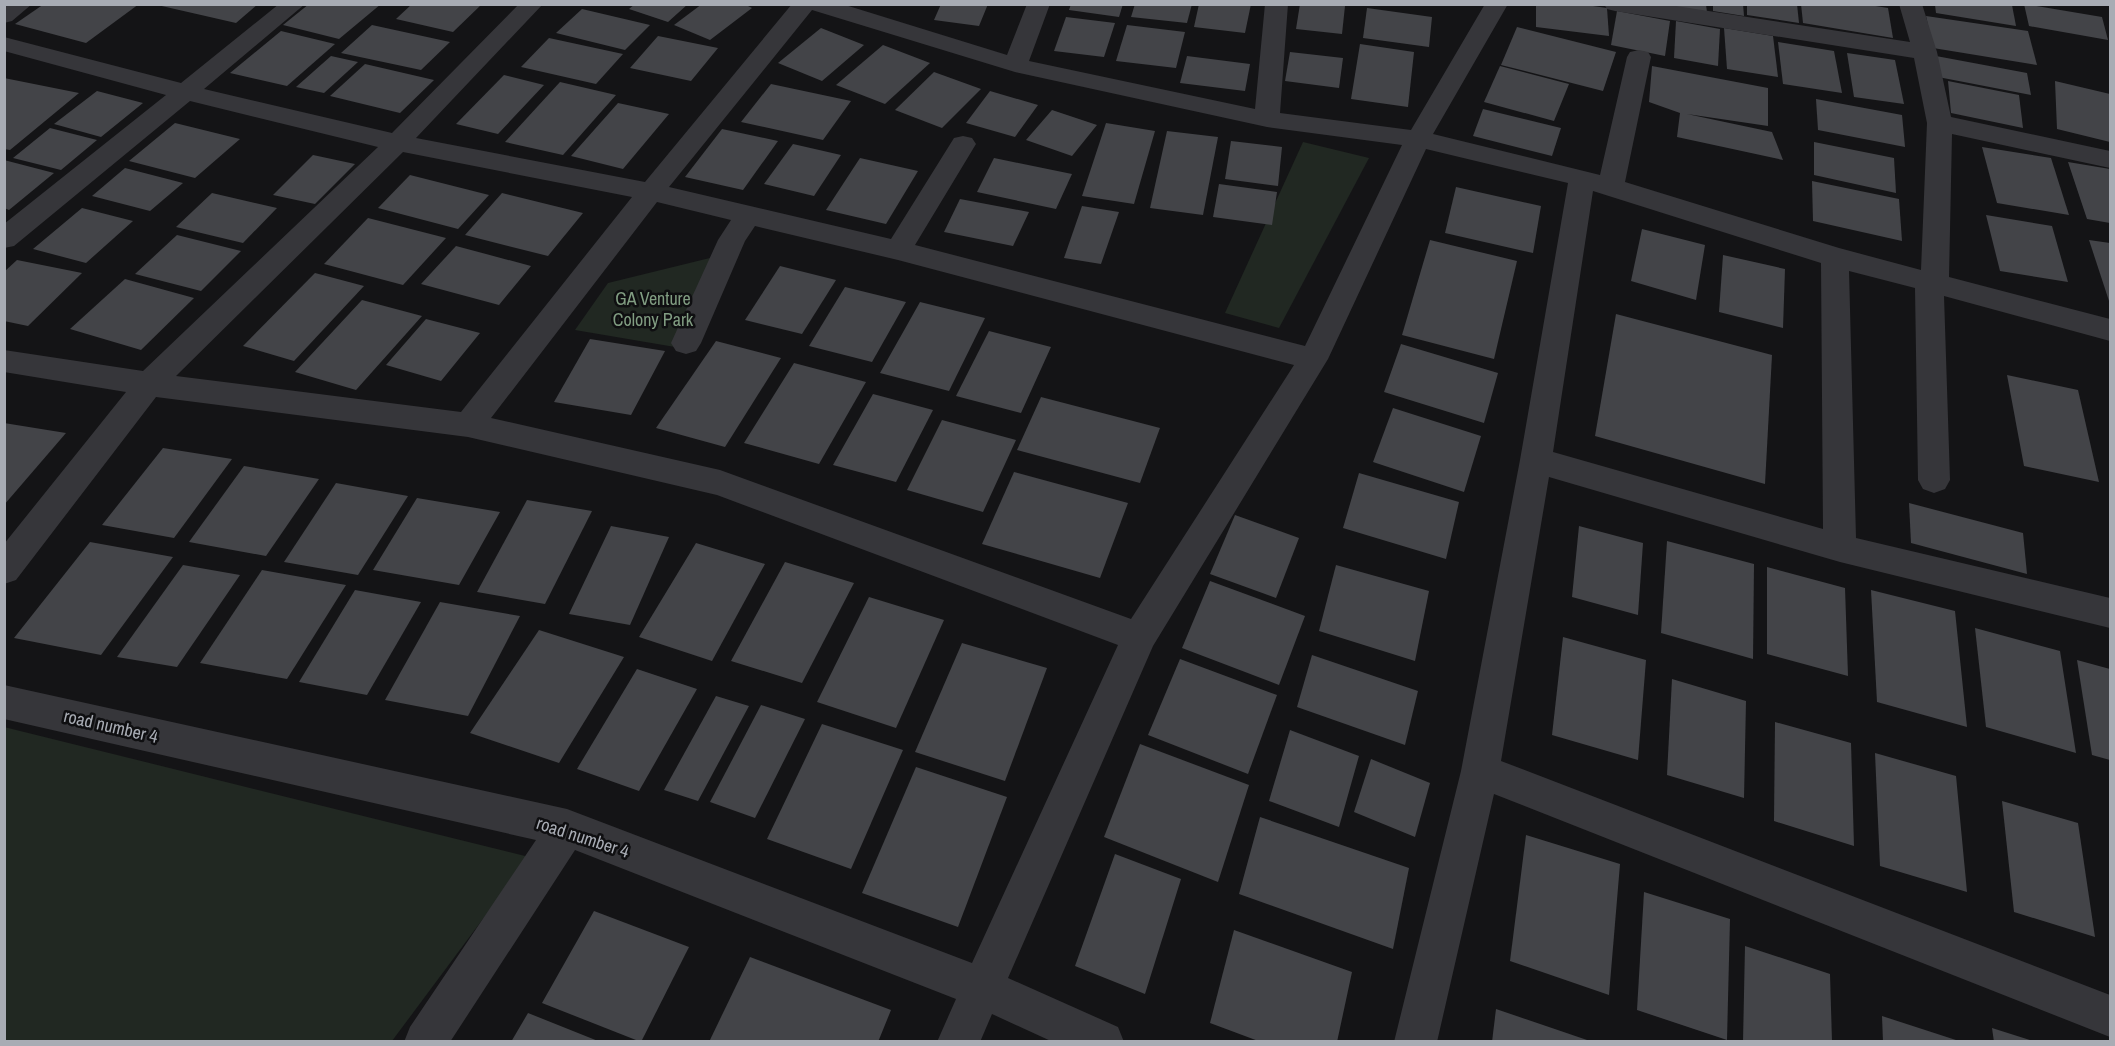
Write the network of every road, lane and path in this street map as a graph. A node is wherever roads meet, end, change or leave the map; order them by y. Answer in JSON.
{"nodes":[{"id":1,"x":21,"y":4,"type":"edge"},
{"id":2,"x":294,"y":4,"type":"edge"},
{"id":3,"x":532,"y":4,"type":"edge"},
{"id":4,"x":805,"y":4,"type":"edge"},
{"id":5,"x":816,"y":4,"type":"edge"},
{"id":6,"x":1039,"y":4,"type":"edge"},
{"id":7,"x":1277,"y":4,"type":"edge"},
{"id":8,"x":1497,"y":4,"type":"edge"},
{"id":9,"x":1615,"y":4,"type":"edge"},
{"id":10,"x":1910,"y":4,"type":"edge"},
{"id":11,"x":4,"y":16,"type":"edge"},
{"id":12,"x":4,"y":44,"type":"edge"},
{"id":13,"x":1925,"y":52,"type":"junction"},
{"id":14,"x":1639,"y":57,"type":"dead end"},
{"id":15,"x":1015,"y":65,"type":"junction"},
{"id":16,"x":184,"y":92,"type":"junction"},
{"id":17,"x":1267,"y":119,"type":"junction"},
{"id":18,"x":1940,"y":123,"type":"junction"},
{"id":19,"x":1418,"y":139,"type":"junction"},
{"id":20,"x":397,"y":143,"type":"junction"},
{"id":21,"x":963,"y":144,"type":"dead end"},
{"id":22,"x":2110,"y":159,"type":"edge"},
{"id":23,"x":1596,"y":183,"type":"junction"},
{"id":24,"x":651,"y":192,"type":"junction"},
{"id":25,"x":748,"y":215,"type":"junction"},
{"id":26,"x":4,"y":238,"type":"edge"},
{"id":27,"x":898,"y":250,"type":"junction"},
{"id":28,"x":1835,"y":257,"type":"junction"},
{"id":29,"x":1932,"y":282,"type":"junction"},
{"id":30,"x":2110,"y":330,"type":"edge"},
{"id":31,"x":686,"y":343,"type":"dead end"},
{"id":32,"x":1313,"y":358,"type":"junction"},
{"id":33,"x":4,"y":361,"type":"edge"},
{"id":34,"x":149,"y":384,"type":"junction"},
{"id":35,"x":468,"y":425,"type":"junction"},
{"id":36,"x":1536,"y":460,"type":"junction"},
{"id":37,"x":1934,"y":480,"type":"dead end"},
{"id":38,"x":1840,"y":548,"type":"junction"},
{"id":39,"x":4,"y":570,"type":"edge"},
{"id":40,"x":2110,"y":613,"type":"edge"},
{"id":41,"x":1139,"y":637,"type":"junction"},
{"id":42,"x":4,"y":702,"type":"edge"},
{"id":43,"x":1480,"y":771,"type":"junction"},
{"id":44,"x":567,"y":828,"type":"junction"},
{"id":45,"x":982,"y":988,"type":"junction"},
{"id":46,"x":2110,"y":1016,"type":"edge"},
{"id":47,"x":425,"y":1041,"type":"edge"},
{"id":48,"x":958,"y":1041,"type":"edge"},
{"id":49,"x":1103,"y":1041,"type":"edge"},
{"id":50,"x":1415,"y":1041,"type":"edge"}],
"edges":[{"from":1,"to":11,"type":"street"},
{"from":2,"to":16,"type":"street"},
{"from":3,"to":20,"type":"street"},
{"from":4,"to":24,"type":"street"},
{"from":5,"to":15,"type":"street"},
{"from":6,"to":15,"type":"street"},
{"from":7,"to":17,"type":"street"},
{"from":8,"to":19,"type":"street"},
{"from":9,"to":13,"type":"street"},
{"from":10,"to":13,"type":"street"},
{"from":12,"to":16,"type":"street"},
{"from":13,"to":18,"type":"street"},
{"from":14,"to":23,"type":"street"},
{"from":15,"to":17,"type":"street"},
{"from":16,"to":20,"type":"street"},
{"from":16,"to":26,"type":"street"},
{"from":17,"to":19,"type":"street"},
{"from":18,"to":22,"type":"street"},
{"from":18,"to":29,"type":"street"},
{"from":19,"to":23,"type":"street"},
{"from":19,"to":32,"type":"street"},
{"from":20,"to":24,"type":"street"},
{"from":20,"to":34,"type":"street"},
{"from":21,"to":27,"type":"street"},
{"from":23,"to":28,"type":"street"},
{"from":23,"to":36,"type":"street"},
{"from":24,"to":25,"type":"street"},
{"from":24,"to":35,"type":"street"},
{"from":25,"to":27,"type":"street"},
{"from":25,"to":31,"type":"street"},
{"from":27,"to":32,"type":"street"},
{"from":28,"to":29,"type":"street"},
{"from":28,"to":38,"type":"street"},
{"from":29,"to":30,"type":"street"},
{"from":29,"to":37,"type":"street"},
{"from":32,"to":41,"type":"street"},
{"from":33,"to":34,"type":"street"},
{"from":34,"to":35,"type":"street"},
{"from":34,"to":39,"type":"street"},
{"from":35,"to":41,"type":"street"},
{"from":36,"to":38,"type":"street"},
{"from":36,"to":43,"type":"street"},
{"from":38,"to":40,"type":"street"},
{"from":41,"to":45,"type":"street"},
{"from":42,"to":44,"type":"street","name":"road number 4"},
{"from":43,"to":46,"type":"street"},
{"from":43,"to":50,"type":"street"},
{"from":44,"to":45,"type":"street","name":"road number 4"},
{"from":44,"to":47,"type":"street"},
{"from":45,"to":48,"type":"street"},
{"from":45,"to":49,"type":"street","name":"road number 4"}]}
